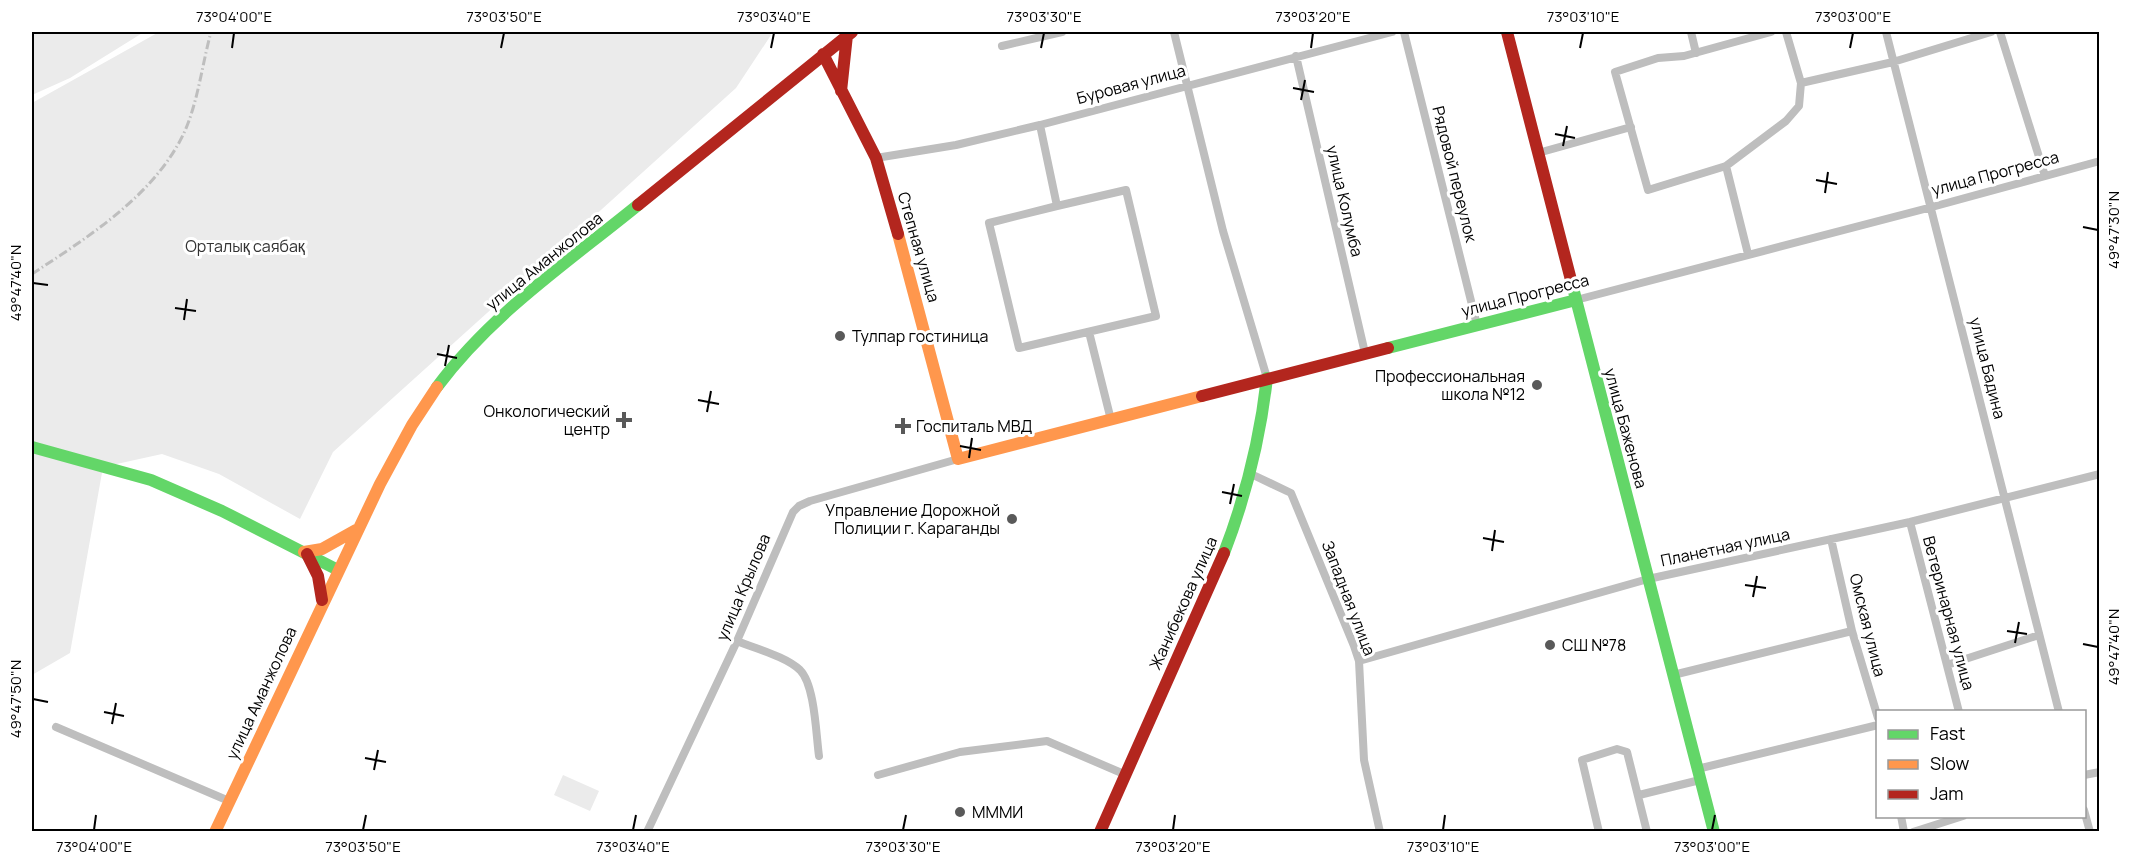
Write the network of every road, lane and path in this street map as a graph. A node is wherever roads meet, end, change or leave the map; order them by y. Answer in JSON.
{"nodes":[{"id":1,"x":1062,"y":32,"type":"edge"},
{"id":2,"x":1174,"y":32,"type":"edge"},
{"id":3,"x":1392,"y":32,"type":"edge"},
{"id":4,"x":1404,"y":32,"type":"edge"},
{"id":5,"x":1507,"y":32,"type":"edge"},
{"id":6,"x":1691,"y":32,"type":"edge"},
{"id":7,"x":1771,"y":32,"type":"edge"},
{"id":8,"x":1786,"y":32,"type":"edge"},
{"id":9,"x":1886,"y":32,"type":"edge"},
{"id":10,"x":1991,"y":32,"type":"edge"},
{"id":11,"x":2000,"y":32,"type":"edge"},
{"id":12,"x":850,"y":33,"type":"edge"},
{"id":13,"x":1002,"y":46,"type":"dead end"},
{"id":14,"x":1696,"y":53,"type":"junction"},
{"id":15,"x":823,"y":54,"type":"junction"},
{"id":16,"x":1296,"y":56,"type":"junction"},
{"id":17,"x":1893,"y":62,"type":"junction"},
{"id":18,"x":1801,"y":83,"type":"junction"},
{"id":19,"x":1188,"y":84,"type":"junction"},
{"id":20,"x":841,"y":92,"type":"junction"},
{"id":21,"x":1040,"y":125,"type":"junction"},
{"id":22,"x":1631,"y":127,"type":"junction"},
{"id":23,"x":1538,"y":153,"type":"junction"},
{"id":24,"x":876,"y":158,"type":"junction"},
{"id":25,"x":2100,"y":161,"type":"edge"},
{"id":26,"x":1726,"y":166,"type":"junction"},
{"id":27,"x":2045,"y":176,"type":"junction"},
{"id":28,"x":1057,"y":206,"type":"junction"},
{"id":29,"x":1932,"y":207,"type":"junction"},
{"id":30,"x":1748,"y":254,"type":"junction"},
{"id":31,"x":1576,"y":300,"type":"junction"},
{"id":32,"x":1477,"y":325,"type":"junction"},
{"id":33,"x":1089,"y":332,"type":"junction"},
{"id":34,"x":1365,"y":353,"type":"junction"},
{"id":35,"x":1267,"y":378,"type":"junction"},
{"id":36,"x":1111,"y":420,"type":"junction"},
{"id":37,"x":32,"y":447,"type":"edge"},
{"id":38,"x":958,"y":459,"type":"junction"},
{"id":39,"x":1251,"y":474,"type":"junction"},
{"id":40,"x":2100,"y":474,"type":"edge"},
{"id":41,"x":2005,"y":500,"type":"junction"},
{"id":42,"x":1910,"y":522,"type":"junction"},
{"id":43,"x":357,"y":530,"type":"junction"},
{"id":44,"x":1831,"y":539,"type":"junction"},
{"id":45,"x":306,"y":553,"type":"junction"},
{"id":46,"x":338,"y":570,"type":"junction"},
{"id":47,"x":1648,"y":579,"type":"junction"},
{"id":48,"x":322,"y":600,"type":"junction"},
{"id":49,"x":1852,"y":631,"type":"junction"},
{"id":50,"x":2039,"y":635,"type":"junction"},
{"id":51,"x":737,"y":641,"type":"junction"},
{"id":52,"x":1359,"y":661,"type":"junction"},
{"id":53,"x":1947,"y":665,"type":"junction"},
{"id":54,"x":1673,"y":675,"type":"junction"},
{"id":55,"x":1959,"y":710,"type":"edge"},
{"id":56,"x":2059,"y":710,"type":"edge"},
{"id":57,"x":1876,"y":711,"type":"edge"},
{"id":58,"x":1876,"y":726,"type":"edge"},
{"id":59,"x":57,"y":727,"type":"dead end"},
{"id":60,"x":819,"y":756,"type":"dead end"},
{"id":61,"x":1124,"y":774,"type":"junction"},
{"id":62,"x":878,"y":775,"type":"dead end"},
{"id":63,"x":1698,"y":775,"type":"junction"},
{"id":64,"x":1639,"y":795,"type":"junction"},
{"id":65,"x":229,"y":801,"type":"junction"},
{"id":66,"x":2086,"y":814,"type":"edge"},
{"id":67,"x":1956,"y":818,"type":"edge"},
{"id":68,"x":214,"y":831,"type":"edge"},
{"id":69,"x":647,"y":831,"type":"edge"},
{"id":70,"x":1100,"y":831,"type":"edge"},
{"id":71,"x":1380,"y":831,"type":"edge"},
{"id":72,"x":1599,"y":831,"type":"edge"},
{"id":73,"x":1647,"y":831,"type":"edge"},
{"id":74,"x":1714,"y":831,"type":"edge"},
{"id":75,"x":1913,"y":831,"type":"edge"},
{"id":76,"x":2090,"y":831,"type":"edge"}],
"edges":[{"from":1,"to":13,"type":"street"},
{"from":2,"to":19,"type":"street"},
{"from":3,"to":16,"type":"street","name":"Буровая улица"},
{"from":4,"to":32,"type":"street","name":"Рядовой переулок"},
{"from":5,"to":23,"type":"main road","name":"улица Баженова"},
{"from":6,"to":14,"type":"street"},
{"from":7,"to":14,"type":"street"},
{"from":8,"to":18,"type":"street"},
{"from":9,"to":17,"type":"street","name":"улица Бадина"},
{"from":10,"to":17,"type":"street"},
{"from":11,"to":27,"type":"street"},
{"from":12,"to":15,"type":"main road","name":"улица Аманжолова"},
{"from":12,"to":20,"type":"main road"},
{"from":14,"to":22,"type":"street"},
{"from":15,"to":20,"type":"main road","name":"Степная улица"},
{"from":15,"to":43,"type":"main road","name":"улица Аманжолова"},
{"from":16,"to":19,"type":"street","name":"Буровая улица"},
{"from":16,"to":34,"type":"street","name":"улица Колумба"},
{"from":17,"to":18,"type":"street"},
{"from":17,"to":29,"type":"street","name":"улица Бадина"},
{"from":18,"to":26,"type":"street"},
{"from":19,"to":21,"type":"street","name":"Буровая улица"},
{"from":19,"to":35,"type":"street"},
{"from":20,"to":24,"type":"main road","name":"Степная улица"},
{"from":21,"to":24,"type":"street","name":"Буровая улица"},
{"from":21,"to":28,"type":"street"},
{"from":22,"to":23,"type":"street"},
{"from":22,"to":26,"type":"street"},
{"from":23,"to":31,"type":"main road","name":"улица Баженова"},
{"from":24,"to":38,"type":"main road","name":"Степная улица"},
{"from":25,"to":27,"type":"street","name":"улица Прогресса"},
{"from":26,"to":30,"type":"street"},
{"from":27,"to":29,"type":"street","name":"улица Прогресса"},
{"from":28,"to":33,"type":"street"},
{"from":28,"to":33,"type":"street"},
{"from":29,"to":30,"type":"street","name":"улица Прогресса"},
{"from":29,"to":41,"type":"street","name":"улица Бадина"},
{"from":30,"to":31,"type":"street","name":"улица Прогресса"},
{"from":31,"to":32,"type":"main road","name":"улица Прогресса"},
{"from":31,"to":47,"type":"main road","name":"улица Баженова"},
{"from":32,"to":34,"type":"main road","name":"улица Прогресса"},
{"from":33,"to":36,"type":"street"},
{"from":34,"to":35,"type":"main road","name":"улица Прогресса"},
{"from":35,"to":36,"type":"main road","name":"улица Прогресса"},
{"from":35,"to":39,"type":"main road","name":"Жанибекова улица"},
{"from":36,"to":38,"type":"main road","name":"улица Прогресса"},
{"from":37,"to":45,"type":"main road"},
{"from":38,"to":51,"type":"street","name":"улица Крылова"},
{"from":39,"to":52,"type":"street","name":"Западная улица"},
{"from":39,"to":61,"type":"main road","name":"Жанибекова улица"},
{"from":40,"to":41,"type":"street","name":"Планетная улица"},
{"from":41,"to":42,"type":"street","name":"Планетная улица"},
{"from":41,"to":50,"type":"street","name":"улица Бадина"},
{"from":42,"to":44,"type":"street","name":"Планетная улица"},
{"from":42,"to":53,"type":"street","name":"Ветеринарная улица"},
{"from":43,"to":45,"type":"main road"},
{"from":43,"to":46,"type":"main road","name":"улица Аманжолова"},
{"from":44,"to":47,"type":"street","name":"Планетная улица"},
{"from":44,"to":49,"type":"street","name":"Омская улица"},
{"from":45,"to":46,"type":"main road"},
{"from":45,"to":48,"type":"main road"},
{"from":46,"to":48,"type":"main road","name":"улица Аманжолова"},
{"from":47,"to":52,"type":"street","name":"Планетная улица"},
{"from":47,"to":54,"type":"main road","name":"улица Баженова"},
{"from":48,"to":65,"type":"main road","name":"улица Аманжолова"},
{"from":49,"to":54,"type":"street"},
{"from":49,"to":57,"type":"street","name":"Омская улица"},
{"from":50,"to":53,"type":"street"},
{"from":50,"to":56,"type":"street","name":"улица Бадина"},
{"from":51,"to":60,"type":"street"},
{"from":51,"to":69,"type":"street","name":"улица Крылова"},
{"from":52,"to":71,"type":"street","name":"Западная улица"},
{"from":53,"to":55,"type":"street","name":"Ветеринарная улица"},
{"from":54,"to":63,"type":"main road","name":"улица Баженова"},
{"from":58,"to":63,"type":"street"},
{"from":59,"to":65,"type":"street"},
{"from":61,"to":62,"type":"street"},
{"from":61,"to":70,"type":"main road","name":"Жанибекова улица"},
{"from":63,"to":64,"type":"street"},
{"from":63,"to":74,"type":"main road","name":"улица Баженова"},
{"from":64,"to":72,"type":"street"},
{"from":64,"to":73,"type":"street"},
{"from":65,"to":68,"type":"main road","name":"улица Аманжолова"},
{"from":66,"to":76,"type":"street"},
{"from":67,"to":75,"type":"street"}]}
